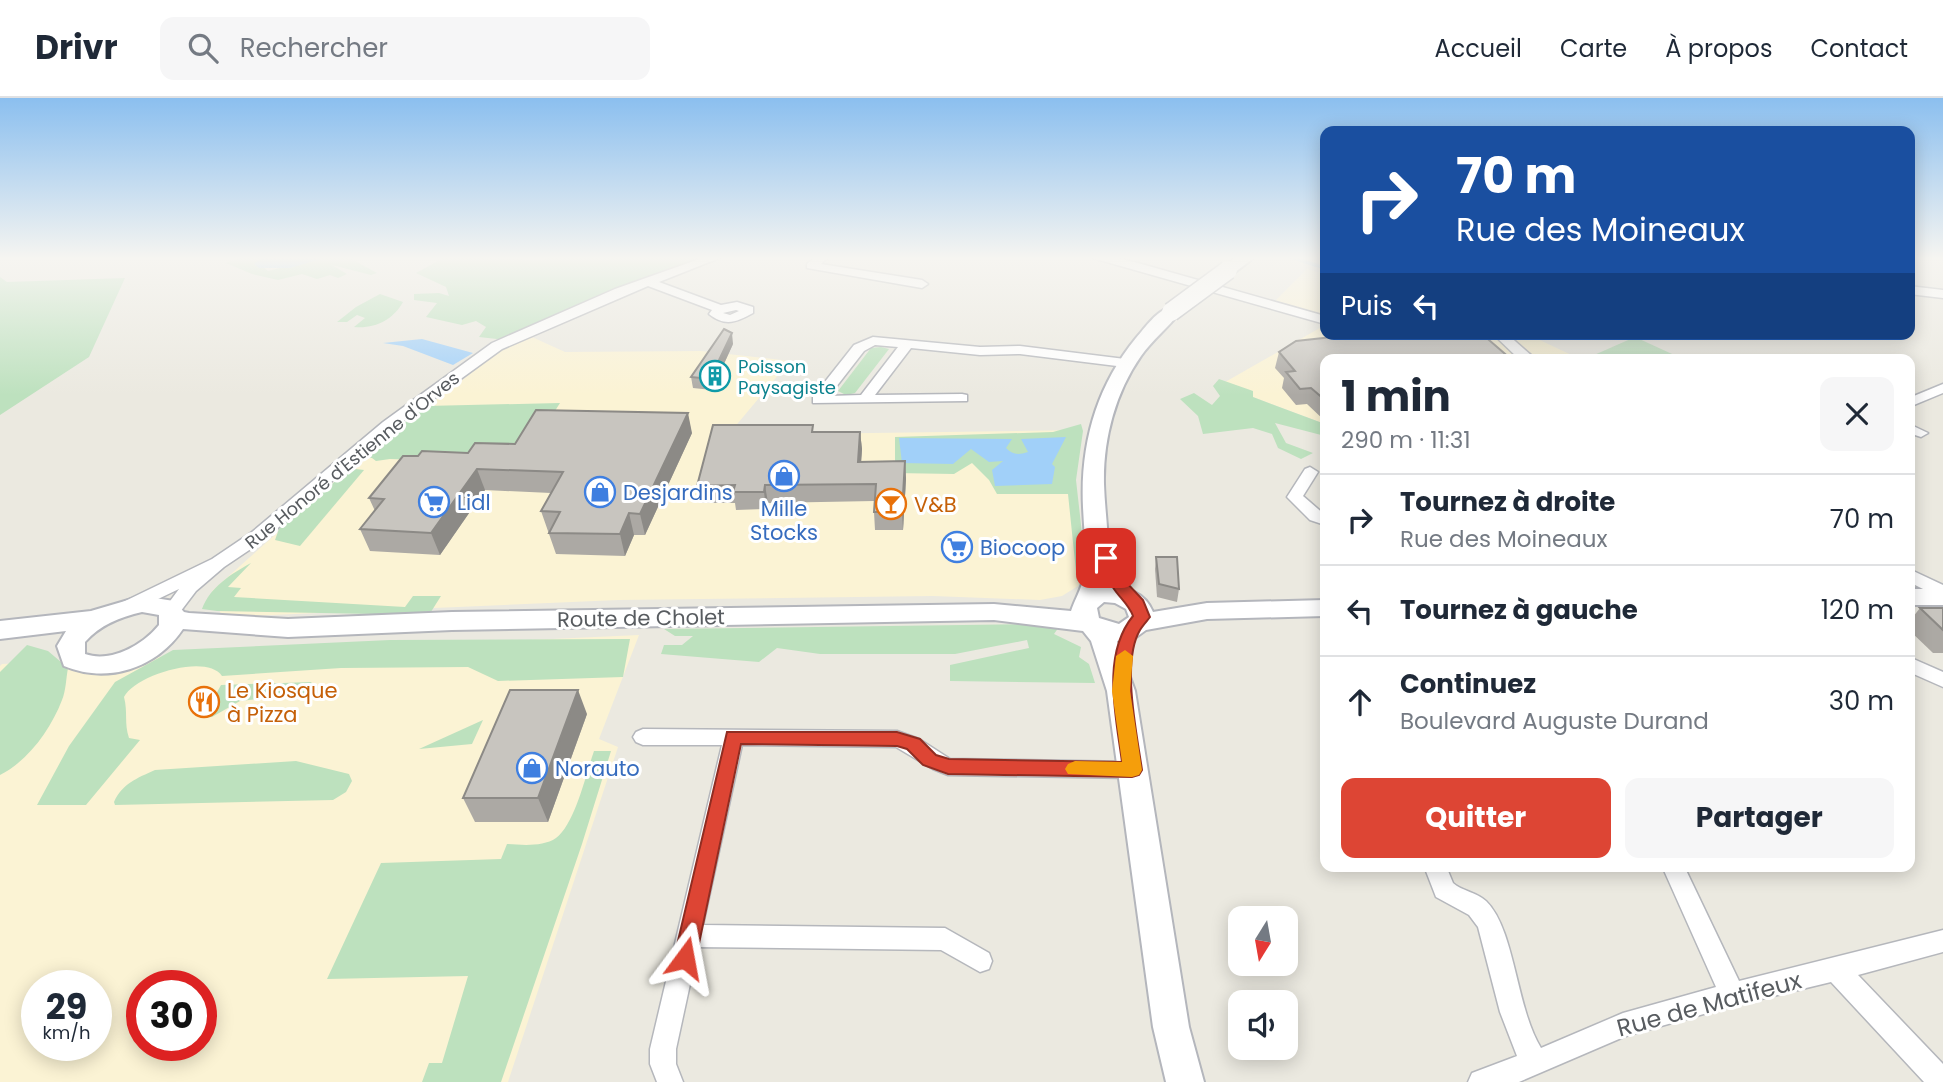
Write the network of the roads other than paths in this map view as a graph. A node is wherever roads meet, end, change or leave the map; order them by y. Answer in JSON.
{"nodes":[{"id":1,"x":595,"y":303,"type":"edge"},
{"id":2,"x":704,"y":303,"type":"edge"},
{"id":3,"x":1183,"y":303,"type":"edge"},
{"id":4,"x":1266,"y":303,"type":"edge"},
{"id":5,"x":720,"y":309,"type":"dead end"},
{"id":6,"x":1320,"y":319,"type":"edge"},
{"id":7,"x":1507,"y":340,"type":"edge"},
{"id":8,"x":907,"y":345,"type":"junction"},
{"id":9,"x":1522,"y":354,"type":"edge"},
{"id":10,"x":1125,"y":363,"type":"junction"},
{"id":11,"x":1943,"y":388,"type":"edge"},
{"id":12,"x":962,"y":398,"type":"dead end"},
{"id":13,"x":866,"y":399,"type":"junction"},
{"id":14,"x":1915,"y":400,"type":"edge"},
{"id":15,"x":1310,"y":472,"type":"dead end"},
{"id":16,"x":1320,"y":518,"type":"edge"},
{"id":17,"x":1098,"y":542,"type":"junction"},
{"id":18,"x":218,"y":564,"type":"junction"},
{"id":19,"x":1915,"y":591,"type":"edge"},
{"id":20,"x":1943,"y":595,"type":"edge"},
{"id":21,"x":1129,"y":598,"type":"junction"},
{"id":22,"x":128,"y":607,"type":"junction"},
{"id":23,"x":1320,"y":608,"type":"edge"},
{"id":24,"x":1207,"y":611,"type":"junction"},
{"id":25,"x":1091,"y":613,"type":"junction"},
{"id":26,"x":172,"y":616,"type":"junction"},
{"id":27,"x":97,"y":618,"type":"junction"},
{"id":28,"x":1135,"y":626,"type":"junction"},
{"id":29,"x":288,"y":628,"type":"junction"},
{"id":30,"x":0,"y":630,"type":"edge"},
{"id":31,"x":0,"y":636,"type":"edge"},
{"id":32,"x":70,"y":646,"type":"junction"},
{"id":33,"x":152,"y":647,"type":"junction"},
{"id":34,"x":1915,"y":667,"type":"edge"},
{"id":35,"x":1943,"y":680,"type":"edge"},
{"id":36,"x":1121,"y":691,"type":"junction"},
{"id":37,"x":643,"y":737,"type":"dead end"},
{"id":38,"x":734,"y":737,"type":"junction"},
{"id":39,"x":1132,"y":770,"type":"junction"},
{"id":40,"x":1436,"y":872,"type":"edge"},
{"id":41,"x":1676,"y":872,"type":"edge"},
{"id":42,"x":690,"y":936,"type":"junction"},
{"id":43,"x":1943,"y":941,"type":"edge"},
{"id":44,"x":980,"y":961,"type":"dead end"},
{"id":45,"x":1836,"y":970,"type":"junction"},
{"id":46,"x":1732,"y":994,"type":"junction"},
{"id":47,"x":1536,"y":1063,"type":"junction"},
{"id":48,"x":670,"y":1082,"type":"edge"},
{"id":49,"x":1185,"y":1082,"type":"edge"},
{"id":50,"x":1481,"y":1082,"type":"edge"},
{"id":51,"x":1942,"y":1082,"type":"edge"}],
"edges":[{"from":1,"to":18,"type":"street","name":"Rue Honoré d'Estienne d'Orves"},
{"from":2,"to":5,"type":"street"},
{"from":3,"to":10,"type":"main road","bridge":true},
{"from":4,"to":6,"type":"street"},
{"from":7,"to":9,"type":"street"},
{"from":8,"to":10,"type":"street"},
{"from":8,"to":13,"type":"street"},
{"from":8,"to":13,"type":"street"},
{"from":10,"to":17,"type":"main road"},
{"from":11,"to":14,"type":"street"},
{"from":12,"to":13,"type":"street"},
{"from":15,"to":16,"type":"street"},
{"from":17,"to":21,"type":"main road"},
{"from":17,"to":25,"type":"main road"},
{"from":18,"to":22,"type":"street","name":"Rue Honoré d'Estienne d'Orves"},
{"from":18,"to":26,"type":"street","name":"Rue Honoré d'Estienne d'Orves"},
{"from":19,"to":20,"type":"main road"},
{"from":21,"to":24,"type":"main road"},
{"from":21,"to":25,"type":"main road"},
{"from":21,"to":28,"type":"main road"},
{"from":22,"to":26,"type":"main road","name":"Route de Cholet"},
{"from":22,"to":27,"type":"main road"},
{"from":23,"to":24,"type":"main road"},
{"from":24,"to":28,"type":"main road"},
{"from":25,"to":28,"type":"main road"},
{"from":25,"to":29,"type":"main road","name":"Route de Cholet"},
{"from":25,"to":36,"type":"main road"},
{"from":26,"to":29,"type":"main road","name":"Route de Cholet"},
{"from":26,"to":33,"type":"main road"},
{"from":27,"to":30,"type":"main road"},
{"from":27,"to":32,"type":"main road"},
{"from":28,"to":36,"type":"main road"},
{"from":29,"to":33,"type":"main road","name":"Route de Cholet"},
{"from":31,"to":32,"type":"main road"},
{"from":32,"to":33,"type":"main road"},
{"from":34,"to":35,"type":"street"},
{"from":36,"to":39,"type":"main road"},
{"from":37,"to":38,"type":"street"},
{"from":38,"to":39,"type":"street"},
{"from":38,"to":42,"type":"street"},
{"from":39,"to":49,"type":"main road"},
{"from":40,"to":47,"type":"street"},
{"from":41,"to":46,"type":"street"},
{"from":42,"to":44,"type":"street"},
{"from":42,"to":48,"type":"street"},
{"from":43,"to":45,"type":"street","name":"Rue de Matifeux"},
{"from":45,"to":46,"type":"street","name":"Rue de Matifeux"},
{"from":45,"to":51,"type":"street"},
{"from":46,"to":47,"type":"street","name":"Rue de Matifeux"},
{"from":47,"to":50,"type":"street","name":"Rue de Matifeux"}]}
